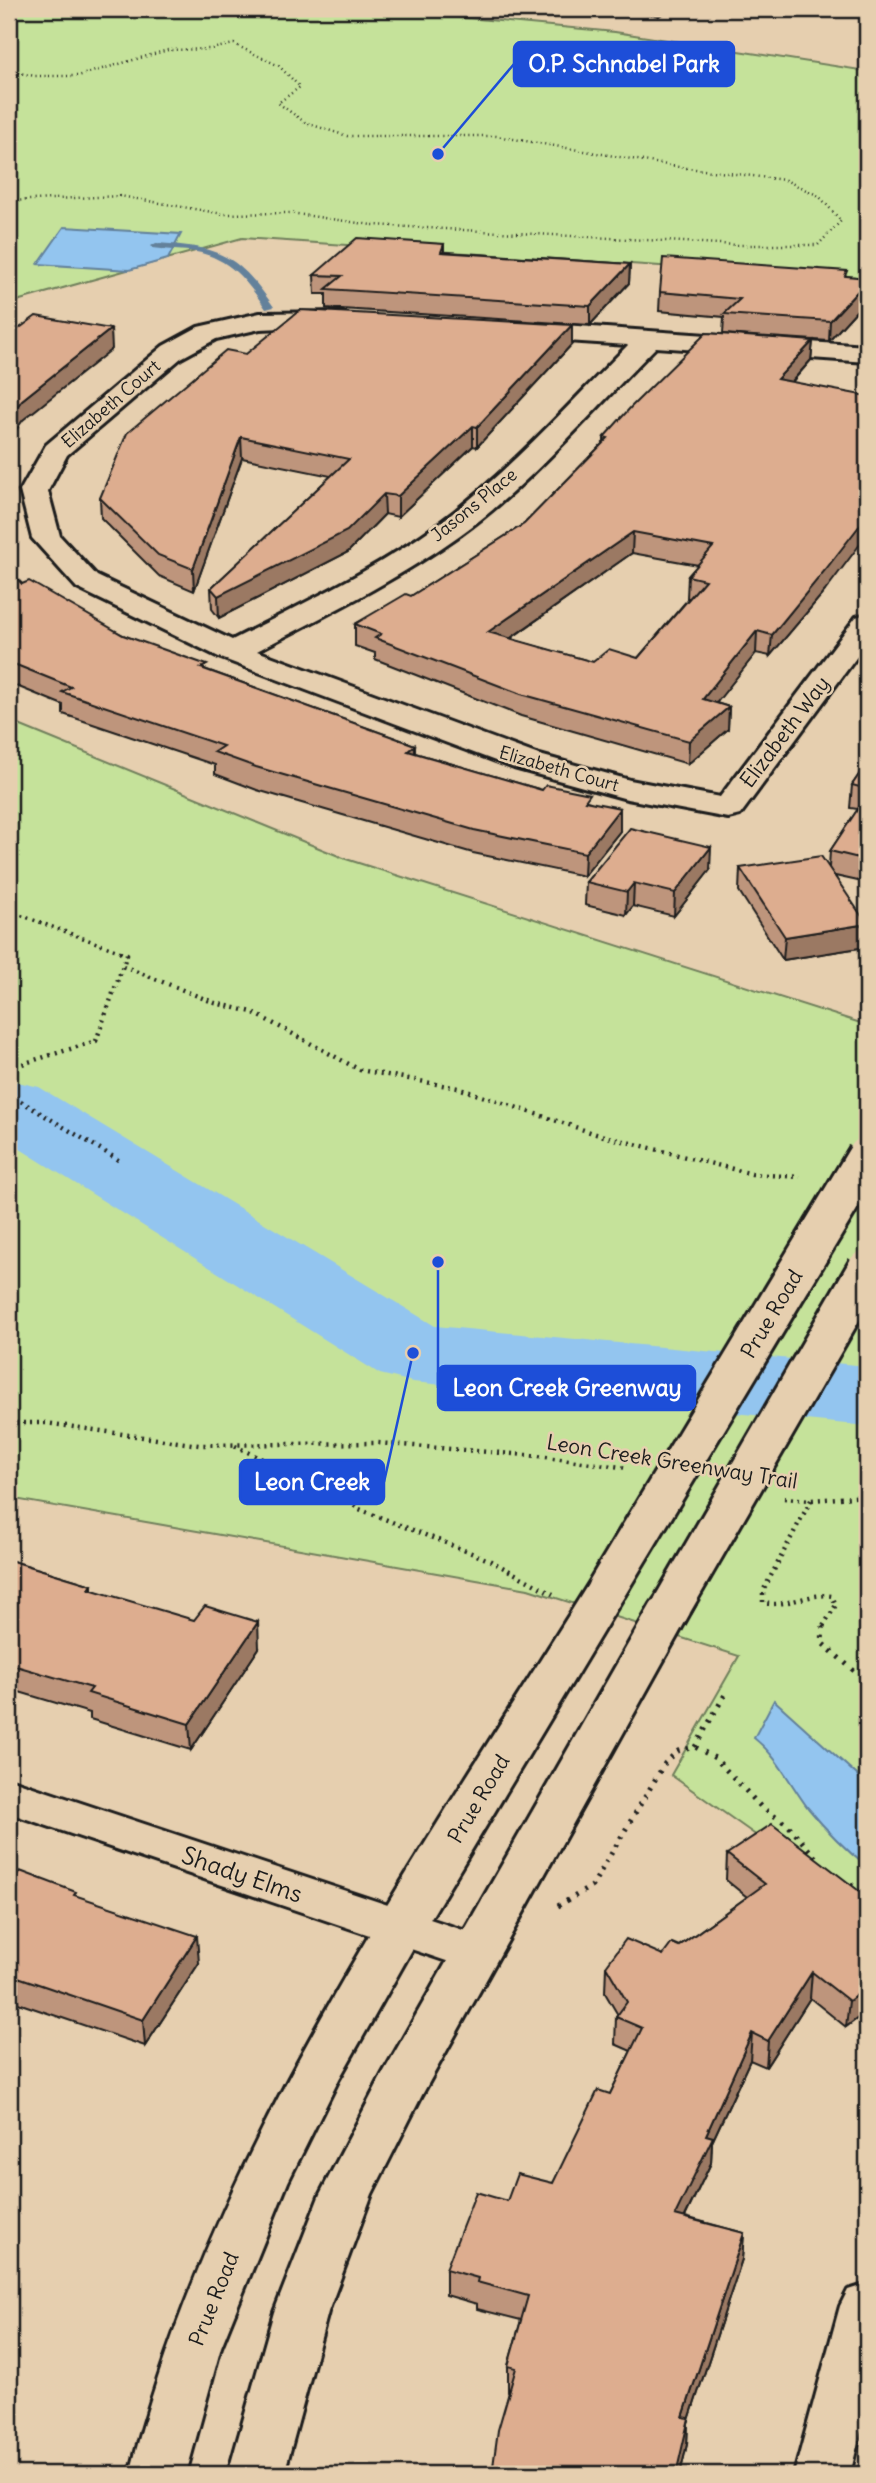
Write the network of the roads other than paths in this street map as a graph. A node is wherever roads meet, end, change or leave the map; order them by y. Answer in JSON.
{"nodes":[{"id":1,"x":371,"y":321,"type":"edge"},
{"id":2,"x":496,"y":328,"type":"edge"},
{"id":3,"x":650,"y":338,"type":"junction"},
{"id":4,"x":867,"y":354,"type":"edge"},
{"id":5,"x":867,"y":623,"type":"edge"},
{"id":6,"x":232,"y":652,"type":"junction"},
{"id":7,"x":728,"y":808,"type":"joint"},
{"id":8,"x":867,"y":1156,"type":"edge"},
{"id":9,"x":867,"y":1269,"type":"edge"},
{"id":10,"x":9,"y":1796,"type":"edge"},
{"id":11,"x":400,"y":1928,"type":"junction"},
{"id":12,"x":476,"y":1953,"type":"junction"},
{"id":13,"x":867,"y":2306,"type":"edge"},
{"id":14,"x":158,"y":2474,"type":"edge"},
{"id":15,"x":256,"y":2474,"type":"edge"},
{"id":16,"x":822,"y":2474,"type":"edge"}],
"edges":[{"from":1,"to":6,"type":"street","name":"Elizabeth Court"},
{"from":2,"to":3,"type":"street"},
{"from":3,"to":4,"type":"street"},
{"from":3,"to":6,"type":"street","name":"Jasons Place"},
{"from":5,"to":7,"type":"street","name":"Elizabeth Way"},
{"from":6,"to":7,"type":"street","name":"Elizabeth Court"},
{"from":8,"to":11,"type":"street","name":"Prue Road","bridge":true},
{"from":9,"to":12,"type":"street","bridge":true},
{"from":10,"to":11,"type":"street","name":"Shady Elms"},
{"from":11,"to":12,"type":"street","name":"Shady Elms"},
{"from":11,"to":14,"type":"street","name":"Prue Road"},
{"from":12,"to":15,"type":"street"},
{"from":13,"to":16,"type":"street"}]}
